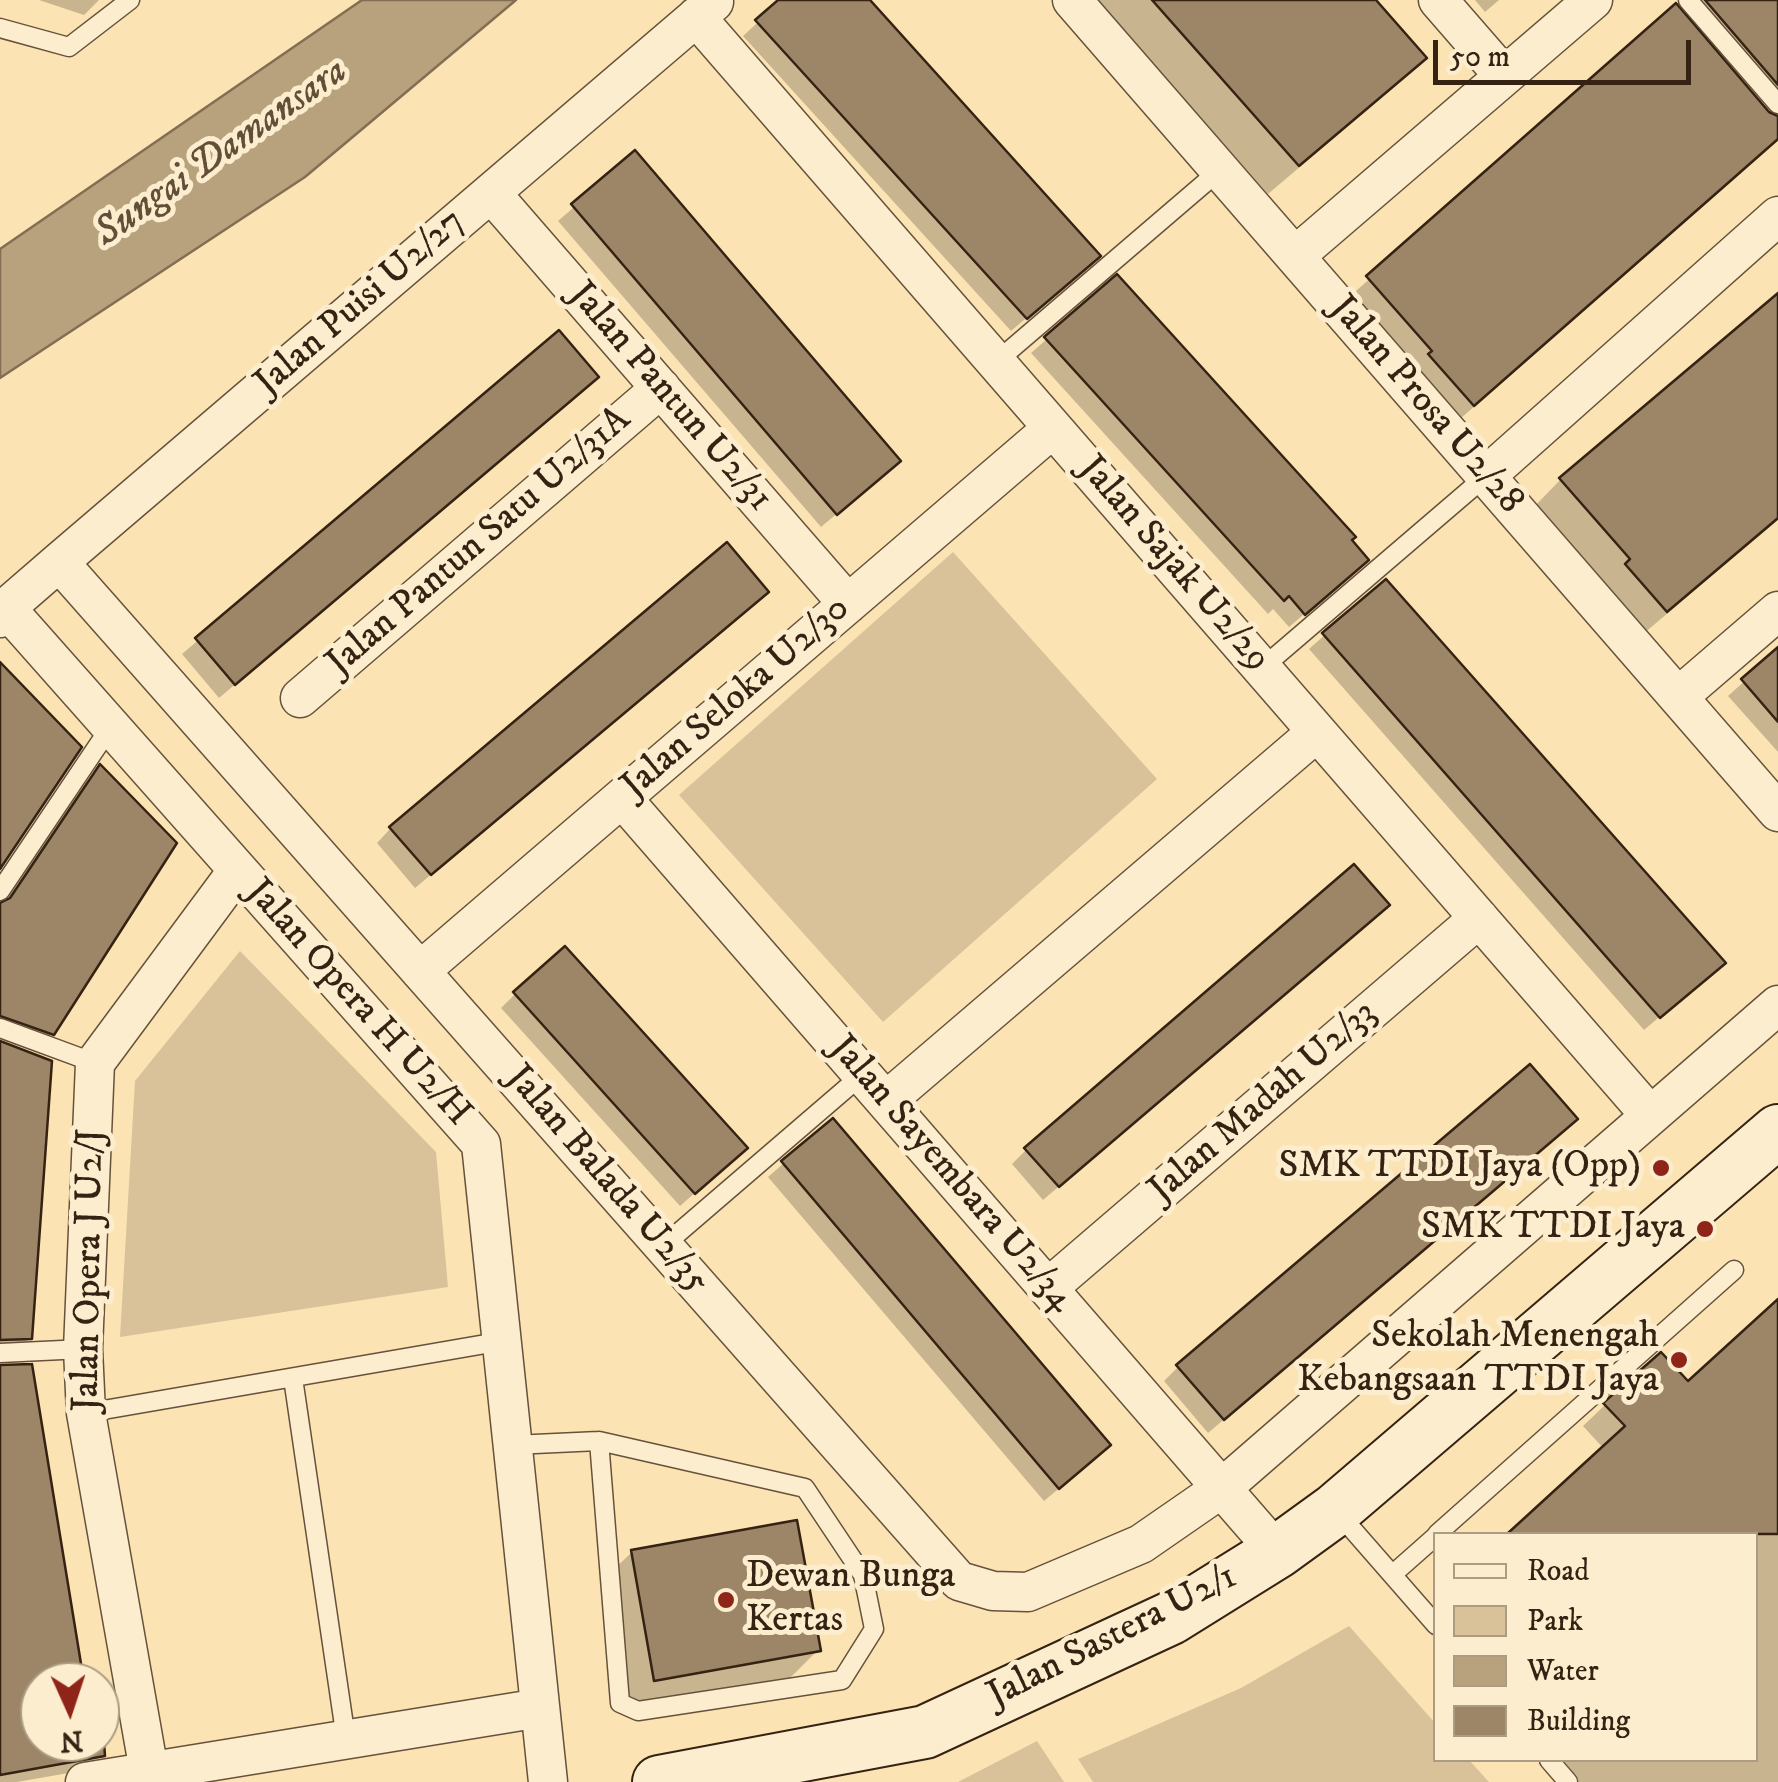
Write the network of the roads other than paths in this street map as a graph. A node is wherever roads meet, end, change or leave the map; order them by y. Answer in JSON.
{"nodes":[{"id":1,"x":130,"y":0,"type":"edge"},
{"id":2,"x":1072,"y":0,"type":"edge"},
{"id":3,"x":1438,"y":0,"type":"edge"},
{"id":4,"x":1593,"y":0,"type":"edge"},
{"id":5,"x":1688,"y":0,"type":"edge"},
{"id":6,"x":706,"y":8,"type":"edge"},
{"id":7,"x":0,"y":28,"type":"edge"},
{"id":8,"x":1504,"y":76,"type":"junction"},
{"id":9,"x":1778,"y":104,"type":"edge"},
{"id":10,"x":1220,"y":170,"type":"junction"},
{"id":11,"x":491,"y":193,"type":"junction"},
{"id":12,"x":1778,"y":216,"type":"edge"},
{"id":13,"x":1295,"y":256,"type":"junction"},
{"id":14,"x":996,"y":362,"type":"junction"},
{"id":15,"x":661,"y":388,"type":"junction"},
{"id":16,"x":1053,"y":428,"type":"junction"},
{"id":17,"x":1486,"y":476,"type":"junction"},
{"id":18,"x":59,"y":562,"type":"junction"},
{"id":19,"x":848,"y":604,"type":"junction"},
{"id":20,"x":1778,"y":611,"type":"edge"},
{"id":21,"x":3,"y":613,"type":"edge"},
{"id":22,"x":1262,"y":668,"type":"junction"},
{"id":23,"x":1678,"y":697,"type":"junction"},
{"id":24,"x":300,"y":698,"type":"dead end"},
{"id":25,"x":112,"y":725,"type":"junction"},
{"id":26,"x":1317,"y":732,"type":"junction"},
{"id":27,"x":622,"y":798,"type":"junction"},
{"id":28,"x":1778,"y":812,"type":"edge"},
{"id":29,"x":238,"y":870,"type":"junction"},
{"id":30,"x":0,"y":891,"type":"edge"},
{"id":31,"x":1479,"y":918,"type":"junction"},
{"id":32,"x":420,"y":971,"type":"junction"},
{"id":33,"x":1778,"y":1005,"type":"edge"},
{"id":34,"x":0,"y":1028,"type":"edge"},
{"id":35,"x":95,"y":1062,"type":"junction"},
{"id":36,"x":874,"y":1088,"type":"junction"},
{"id":37,"x":1649,"y":1114,"type":"junction"},
{"id":38,"x":1778,"y":1131,"type":"edge"},
{"id":39,"x":663,"y":1246,"type":"junction"},
{"id":40,"x":1734,"y":1270,"type":"dead end"},
{"id":41,"x":1048,"y":1288,"type":"junction"},
{"id":42,"x":503,"y":1342,"type":"junction"},
{"id":43,"x":82,"y":1348,"type":"junction"},
{"id":44,"x":0,"y":1353,"type":"edge"},
{"id":45,"x":293,"y":1378,"type":"junction"},
{"id":46,"x":86,"y":1412,"type":"junction"},
{"id":47,"x":600,"y":1441,"type":"junction"},
{"id":48,"x":513,"y":1445,"type":"junction"},
{"id":49,"x":1222,"y":1488,"type":"junction"},
{"id":50,"x":1335,"y":1510,"type":"junction"},
{"id":51,"x":1439,"y":1532,"type":"edge"},
{"id":52,"x":1433,"y":1538,"type":"edge"},
{"id":53,"x":1278,"y":1552,"type":"junction"},
{"id":54,"x":1393,"y":1574,"type":"junction"},
{"id":55,"x":1433,"y":1621,"type":"edge"},
{"id":56,"x":540,"y":1708,"type":"junction"},
{"id":57,"x":346,"y":1739,"type":"junction"},
{"id":58,"x":1552,"y":1762,"type":"edge"},
{"id":59,"x":149,"y":1771,"type":"junction"},
{"id":60,"x":85,"y":1782,"type":"edge"},
{"id":61,"x":548,"y":1782,"type":"edge"},
{"id":62,"x":659,"y":1782,"type":"edge"},
{"id":63,"x":1568,"y":1782,"type":"edge"}],
"edges":[{"from":1,"to":7,"type":"lane"},
{"from":2,"to":10,"type":"street","name":"Jalan Prosa U2/28"},
{"from":3,"to":8,"type":"street"},
{"from":4,"to":8,"type":"street"},
{"from":5,"to":9,"type":"lane"},
{"from":6,"to":11,"type":"street","name":"Jalan Puisi U2/27"},
{"from":6,"to":14,"type":"street","name":"Jalan Sajak U2/29"},
{"from":8,"to":13,"type":"street"},
{"from":10,"to":13,"type":"street","name":"Jalan Prosa U2/28"},
{"from":10,"to":14,"type":"lane"},
{"from":11,"to":15,"type":"street","name":"Jalan Pantun U2/31"},
{"from":11,"to":18,"type":"street","name":"Jalan Puisi U2/27"},
{"from":12,"to":17,"type":"street"},
{"from":13,"to":17,"type":"street","name":"Jalan Prosa U2/28"},
{"from":14,"to":16,"type":"street","name":"Jalan Sajak U2/29"},
{"from":15,"to":19,"type":"street","name":"Jalan Pantun U2/31"},
{"from":15,"to":24,"type":"street","name":"Jalan Pantun Satu U2/31A"},
{"from":16,"to":19,"type":"street","name":"Jalan Seloka U2/30"},
{"from":16,"to":22,"type":"street","name":"Jalan Sajak U2/29"},
{"from":17,"to":22,"type":"lane"},
{"from":17,"to":23,"type":"street","name":"Jalan Prosa U2/28"},
{"from":18,"to":21,"type":"street","name":"Jalan Puisi U2/27"},
{"from":18,"to":32,"type":"street","name":"Jalan Balada U2/35"},
{"from":19,"to":27,"type":"street","name":"Jalan Seloka U2/30"},
{"from":20,"to":23,"type":"street"},
{"from":21,"to":25,"type":"street","name":"Jalan Opera H U2/H"},
{"from":22,"to":26,"type":"street","name":"Jalan Sajak U2/29"},
{"from":23,"to":28,"type":"street","name":"Jalan Prosa U2/28"},
{"from":25,"to":29,"type":"street","name":"Jalan Opera H U2/H"},
{"from":25,"to":30,"type":"lane"},
{"from":26,"to":31,"type":"street","name":"Jalan Sajak U2/29"},
{"from":26,"to":36,"type":"street"},
{"from":27,"to":32,"type":"street","name":"Jalan Seloka U2/30"},
{"from":27,"to":36,"type":"street","name":"Jalan Sayembara U2/34"},
{"from":29,"to":35,"type":"street"},
{"from":29,"to":42,"type":"street","name":"Jalan Opera H U2/H"},
{"from":31,"to":37,"type":"street","name":"Jalan Sajak U2/29"},
{"from":31,"to":41,"type":"street","name":"Jalan Madah U2/33"},
{"from":32,"to":39,"type":"street","name":"Jalan Balada U2/35"},
{"from":33,"to":37,"type":"street","name":"Jalan Balada U2/35"},
{"from":34,"to":35,"type":"lane"},
{"from":35,"to":43,"type":"street","name":"Jalan Opera J U2/J"},
{"from":36,"to":39,"type":"lane"},
{"from":36,"to":41,"type":"street","name":"Jalan Sayembara U2/34"},
{"from":37,"to":49,"type":"street","name":"Jalan Balada U2/35"},
{"from":38,"to":50,"type":"street","name":"Jalan Sastera U2/1"},
{"from":39,"to":49,"type":"street","name":"Jalan Balada U2/35"},
{"from":40,"to":51,"type":"lane"},
{"from":41,"to":49,"type":"street","name":"Jalan Sayembara U2/34"},
{"from":42,"to":45,"type":"lane"},
{"from":42,"to":48,"type":"street","name":"Jalan Opera H U2/H"},
{"from":43,"to":44,"type":"lane"},
{"from":43,"to":46,"type":"street","name":"Jalan Opera J U2/J"},
{"from":45,"to":46,"type":"lane"},
{"from":45,"to":57,"type":"lane"},
{"from":46,"to":59,"type":"street","name":"Jalan Opera J U2/J"},
{"from":47,"to":47,"type":"lane"},
{"from":47,"to":48,"type":"lane"},
{"from":48,"to":56,"type":"street","name":"Jalan Opera H U2/H"},
{"from":49,"to":53,"type":"street","name":"Jalan Sayembara U2/34"},
{"from":50,"to":53,"type":"street","name":"Jalan Sastera U2/1"},
{"from":50,"to":54,"type":"lane"},
{"from":52,"to":54,"type":"lane"},
{"from":53,"to":62,"type":"street","name":"Jalan Sastera U2/1"},
{"from":54,"to":55,"type":"lane"},
{"from":56,"to":57,"type":"street"},
{"from":56,"to":61,"type":"street","name":"Jalan Opera H U2/H"},
{"from":57,"to":59,"type":"street"},
{"from":58,"to":63,"type":"lane"},
{"from":59,"to":60,"type":"street"}]}
